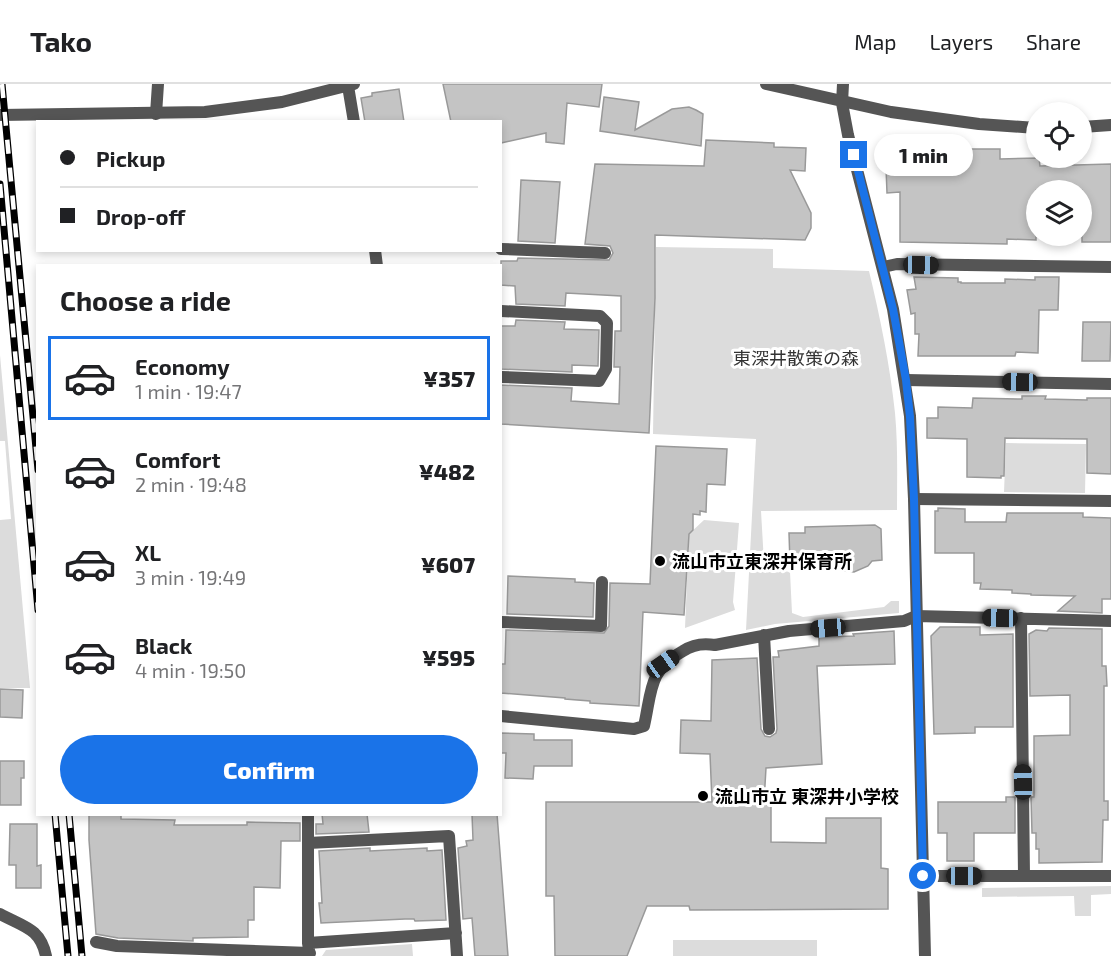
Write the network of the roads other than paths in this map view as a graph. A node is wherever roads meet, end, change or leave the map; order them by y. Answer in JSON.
{"nodes":[{"id":1,"x":158,"y":84,"type":"edge"},
{"id":2,"x":766,"y":84,"type":"edge"},
{"id":3,"x":843,"y":84,"type":"edge"},
{"id":4,"x":351,"y":85,"type":"edge"},
{"id":5,"x":842,"y":103,"type":"junction"},
{"id":6,"x":156,"y":114,"type":"junction"},
{"id":7,"x":0,"y":115,"type":"edge"},
{"id":8,"x":354,"y":120,"type":"edge"},
{"id":9,"x":1111,"y":125,"type":"edge"},
{"id":10,"x":1092,"y":126,"type":"edge"},
{"id":11,"x":1026,"y":127,"type":"edge"},
{"id":12,"x":502,"y":249,"type":"edge"},
{"id":13,"x":605,"y":253,"type":"dead end"},
{"id":14,"x":883,"y":267,"type":"junction"},
{"id":15,"x":1111,"y":267,"type":"edge"},
{"id":16,"x":502,"y":311,"type":"edge"},
{"id":17,"x":502,"y":377,"type":"edge"},
{"id":18,"x":906,"y":380,"type":"junction"},
{"id":19,"x":1111,"y":384,"type":"edge"},
{"id":20,"x":914,"y":499,"type":"junction"},
{"id":21,"x":1111,"y":501,"type":"edge"},
{"id":22,"x":602,"y":582,"type":"dead end"},
{"id":23,"x":916,"y":616,"type":"junction"},
{"id":24,"x":1021,"y":618,"type":"junction"},
{"id":25,"x":1111,"y":621,"type":"edge"},
{"id":26,"x":502,"y":622,"type":"edge"},
{"id":27,"x":764,"y":635,"type":"junction"},
{"id":28,"x":502,"y":716,"type":"edge"},
{"id":29,"x":769,"y":729,"type":"dead end"},
{"id":30,"x":308,"y":816,"type":"edge"},
{"id":31,"x":308,"y":843,"type":"junction"},
{"id":32,"x":1024,"y":875,"type":"junction"},
{"id":33,"x":923,"y":876,"type":"junction"},
{"id":34,"x":1111,"y":876,"type":"edge"},
{"id":35,"x":0,"y":914,"type":"edge"},
{"id":36,"x":456,"y":933,"type":"junction"},
{"id":37,"x":96,"y":942,"type":"dead end"},
{"id":38,"x":310,"y":950,"type":"edge"},
{"id":39,"x":46,"y":956,"type":"edge"},
{"id":40,"x":457,"y":956,"type":"edge"},
{"id":41,"x":925,"y":956,"type":"edge"}],
"edges":[{"from":1,"to":6,"type":"street"},
{"from":2,"to":5,"type":"street"},
{"from":3,"to":5,"type":"street"},
{"from":4,"to":6,"type":"street"},
{"from":4,"to":8,"type":"street"},
{"from":5,"to":11,"type":"street"},
{"from":5,"to":14,"type":"street"},
{"from":6,"to":7,"type":"street"},
{"from":9,"to":10,"type":"street"},
{"from":12,"to":13,"type":"street"},
{"from":14,"to":15,"type":"street"},
{"from":14,"to":18,"type":"street"},
{"from":16,"to":17,"type":"street"},
{"from":18,"to":19,"type":"street"},
{"from":18,"to":20,"type":"street"},
{"from":20,"to":21,"type":"street"},
{"from":20,"to":23,"type":"street"},
{"from":22,"to":26,"type":"street"},
{"from":23,"to":24,"type":"street"},
{"from":23,"to":27,"type":"street"},
{"from":23,"to":33,"type":"street"},
{"from":24,"to":25,"type":"street"},
{"from":24,"to":32,"type":"street"},
{"from":27,"to":28,"type":"street"},
{"from":27,"to":29,"type":"street"},
{"from":30,"to":31,"type":"street"},
{"from":31,"to":36,"type":"street"},
{"from":31,"to":38,"type":"street"},
{"from":32,"to":33,"type":"street"},
{"from":32,"to":34,"type":"street"},
{"from":33,"to":41,"type":"street"},
{"from":35,"to":39,"type":"street"},
{"from":36,"to":38,"type":"street"},
{"from":36,"to":40,"type":"street"},
{"from":37,"to":38,"type":"street"}]}
